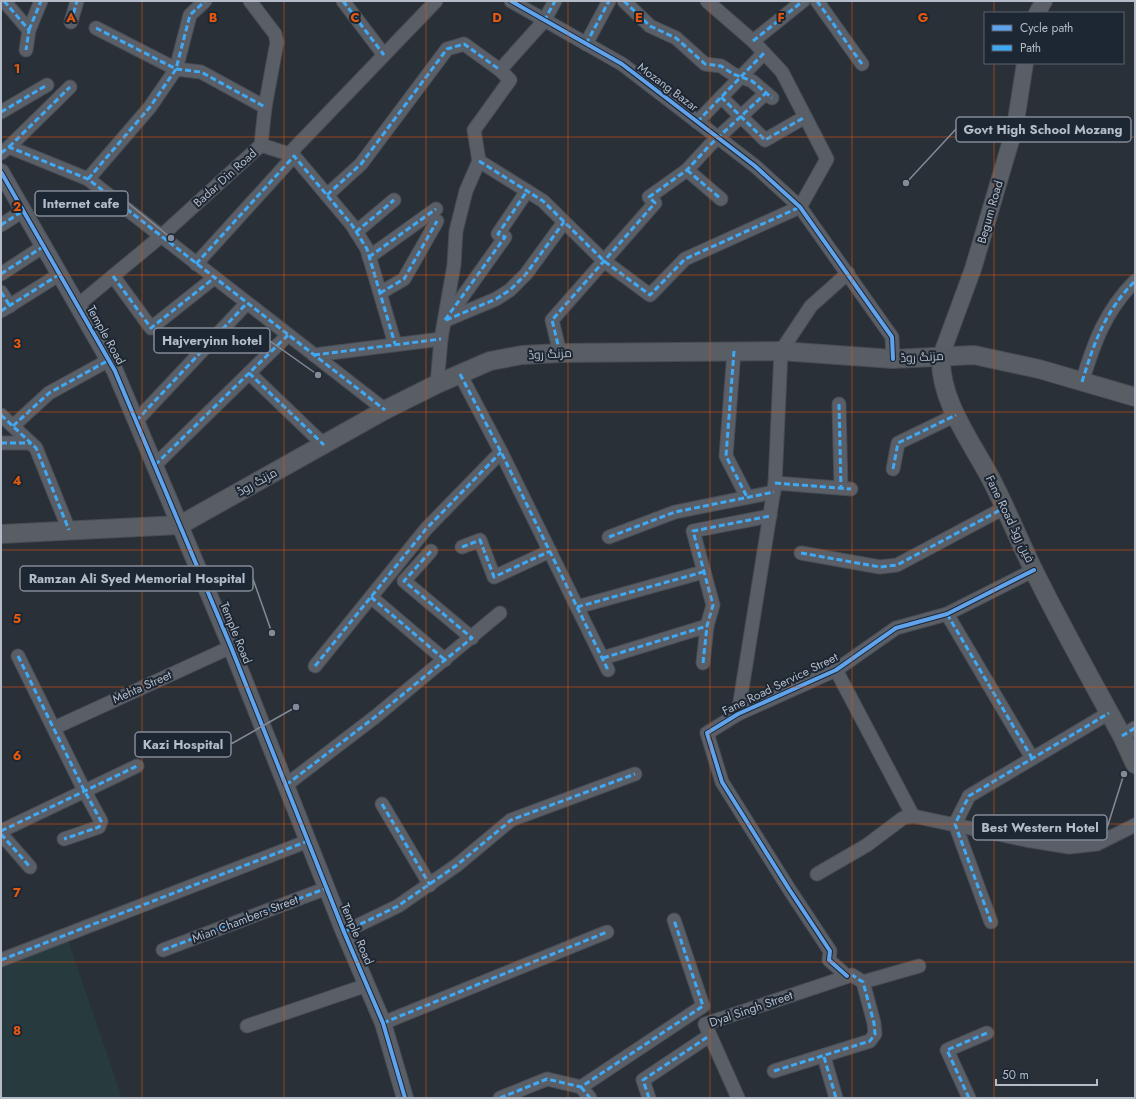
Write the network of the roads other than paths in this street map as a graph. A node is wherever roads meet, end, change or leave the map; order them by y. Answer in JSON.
{"nodes":[{"id":1,"x":4,"y":1,"type":"edge"},
{"id":2,"x":41,"y":1,"type":"edge"},
{"id":3,"x":77,"y":1,"type":"edge"},
{"id":4,"x":205,"y":1,"type":"edge"},
{"id":5,"x":250,"y":1,"type":"edge"},
{"id":6,"x":343,"y":1,"type":"edge"},
{"id":7,"x":436,"y":1,"type":"edge"},
{"id":8,"x":511,"y":1,"type":"edge"},
{"id":9,"x":555,"y":1,"type":"edge"},
{"id":10,"x":609,"y":1,"type":"edge"},
{"id":11,"x":624,"y":1,"type":"edge"},
{"id":12,"x":707,"y":1,"type":"edge"},
{"id":13,"x":803,"y":1,"type":"edge"},
{"id":14,"x":817,"y":1,"type":"edge"},
{"id":15,"x":1044,"y":1,"type":"edge"},
{"id":16,"x":1038,"y":12,"type":"edge"},
{"id":17,"x":544,"y":21,"type":"junction"},
{"id":18,"x":71,"y":22,"type":"dead end"},
{"id":19,"x":96,"y":28,"type":"dead end"},
{"id":20,"x":29,"y":30,"type":"junction"},
{"id":21,"x":753,"y":41,"type":"junction"},
{"id":22,"x":586,"y":44,"type":"junction"},
{"id":23,"x":26,"y":50,"type":"dead end"},
{"id":24,"x":764,"y":53,"type":"junction"},
{"id":25,"x":384,"y":55,"type":"junction"},
{"id":26,"x":862,"y":64,"type":"dead end"},
{"id":27,"x":1025,"y":64,"type":"edge"},
{"id":28,"x":176,"y":69,"type":"junction"},
{"id":29,"x":500,"y":70,"type":"junction"},
{"id":30,"x":741,"y":77,"type":"junction"},
{"id":31,"x":48,"y":85,"type":"dead end"},
{"id":32,"x":70,"y":87,"type":"dead end"},
{"id":33,"x":721,"y":97,"type":"junction"},
{"id":34,"x":265,"y":107,"type":"junction"},
{"id":35,"x":1,"y":112,"type":"edge"},
{"id":36,"x":742,"y":116,"type":"junction"},
{"id":37,"x":805,"y":117,"type":"junction"},
{"id":38,"x":697,"y":122,"type":"junction"},
{"id":39,"x":718,"y":138,"type":"junction"},
{"id":40,"x":261,"y":145,"type":"junction"},
{"id":41,"x":5,"y":150,"type":"edge"},
{"id":42,"x":479,"y":161,"type":"junction"},
{"id":43,"x":687,"y":170,"type":"junction"},
{"id":44,"x":1,"y":172,"type":"edge"},
{"id":45,"x":88,"y":180,"type":"junction"},
{"id":46,"x":527,"y":191,"type":"junction"},
{"id":47,"x":327,"y":195,"type":"junction"},
{"id":48,"x":721,"y":199,"type":"dead end"},
{"id":49,"x":394,"y":200,"type":"dead end"},
{"id":50,"x":800,"y":207,"type":"junction"},
{"id":51,"x":23,"y":211,"type":"junction"},
{"id":52,"x":564,"y":222,"type":"junction"},
{"id":53,"x":1,"y":225,"type":"edge"},
{"id":54,"x":356,"y":232,"type":"junction"},
{"id":55,"x":160,"y":237,"type":"junction"},
{"id":56,"x":44,"y":246,"type":"junction"},
{"id":57,"x":370,"y":257,"type":"junction"},
{"id":58,"x":604,"y":261,"type":"junction"},
{"id":59,"x":196,"y":264,"type":"junction"},
{"id":60,"x":848,"y":273,"type":"junction"},
{"id":61,"x":1,"y":274,"type":"edge"},
{"id":62,"x":60,"y":274,"type":"junction"},
{"id":63,"x":113,"y":276,"type":"junction"},
{"id":64,"x":214,"y":278,"type":"junction"},
{"id":65,"x":1135,"y":281,"type":"edge"},
{"id":66,"x":1,"y":292,"type":"edge"},
{"id":67,"x":380,"y":293,"type":"junction"},
{"id":68,"x":247,"y":303,"type":"junction"},
{"id":69,"x":78,"y":305,"type":"junction"},
{"id":70,"x":5,"y":309,"type":"edge"},
{"id":71,"x":445,"y":320,"type":"junction"},
{"id":72,"x":288,"y":335,"type":"junction"},
{"id":73,"x":441,"y":339,"type":"junction"},
{"id":74,"x":395,"y":344,"type":"junction"},
{"id":75,"x":734,"y":351,"type":"junction"},
{"id":76,"x":781,"y":351,"type":"junction"},
{"id":77,"x":560,"y":353,"type":"junction"},
{"id":78,"x":314,"y":355,"type":"junction"},
{"id":79,"x":941,"y":356,"type":"junction"},
{"id":80,"x":893,"y":359,"type":"junction"},
{"id":81,"x":108,"y":360,"type":"junction"},
{"id":82,"x":249,"y":373,"type":"junction"},
{"id":83,"x":460,"y":374,"type":"junction"},
{"id":84,"x":1082,"y":382,"type":"junction"},
{"id":85,"x":437,"y":384,"type":"junction"},
{"id":86,"x":1135,"y":397,"type":"edge"},
{"id":87,"x":839,"y":404,"type":"dead end"},
{"id":88,"x":385,"y":410,"type":"junction"},
{"id":89,"x":1,"y":414,"type":"edge"},
{"id":90,"x":956,"y":415,"type":"junction"},
{"id":91,"x":136,"y":421,"type":"junction"},
{"id":92,"x":13,"y":426,"type":"junction"},
{"id":93,"x":1,"y":443,"type":"edge"},
{"id":94,"x":31,"y":443,"type":"junction"},
{"id":95,"x":324,"y":445,"type":"junction"},
{"id":96,"x":502,"y":452,"type":"junction"},
{"id":97,"x":155,"y":465,"type":"junction"},
{"id":98,"x":893,"y":469,"type":"dead end"},
{"id":99,"x":774,"y":487,"type":"junction"},
{"id":100,"x":748,"y":497,"type":"junction"},
{"id":101,"x":1004,"y":508,"type":"junction"},
{"id":102,"x":770,"y":516,"type":"junction"},
{"id":103,"x":180,"y":524,"type":"junction"},
{"id":104,"x":69,"y":530,"type":"junction"},
{"id":105,"x":1,"y":534,"type":"edge"},
{"id":106,"x":609,"y":537,"type":"dead end"},
{"id":107,"x":462,"y":547,"type":"dead end"},
{"id":108,"x":550,"y":551,"type":"junction"},
{"id":109,"x":430,"y":552,"type":"dead end"},
{"id":110,"x":801,"y":553,"type":"dead end"},
{"id":111,"x":1034,"y":570,"type":"junction"},
{"id":112,"x":703,"y":572,"type":"junction"},
{"id":113,"x":372,"y":597,"type":"junction"},
{"id":114,"x":577,"y":607,"type":"junction"},
{"id":115,"x":500,"y":613,"type":"dead end"},
{"id":116,"x":947,"y":614,"type":"junction"},
{"id":117,"x":707,"y":626,"type":"junction"},
{"id":118,"x":472,"y":638,"type":"junction"},
{"id":119,"x":231,"y":648,"type":"junction"},
{"id":120,"x":18,"y":656,"type":"dead end"},
{"id":121,"x":445,"y":660,"type":"junction"},
{"id":122,"x":703,"y":663,"type":"dead end"},
{"id":123,"x":315,"y":666,"type":"dead end"},
{"id":124,"x":836,"y":670,"type":"junction"},
{"id":125,"x":1109,"y":713,"type":"junction"},
{"id":126,"x":738,"y":714,"type":"junction"},
{"id":127,"x":54,"y":728,"type":"junction"},
{"id":128,"x":1129,"y":732,"type":"edge"},
{"id":129,"x":1032,"y":758,"type":"junction"},
{"id":130,"x":1135,"y":764,"type":"edge"},
{"id":131,"x":136,"y":766,"type":"dead end"},
{"id":132,"x":635,"y":774,"type":"dead end"},
{"id":133,"x":286,"y":784,"type":"junction"},
{"id":134,"x":84,"y":790,"type":"junction"},
{"id":135,"x":382,"y":804,"type":"dead end"},
{"id":136,"x":913,"y":816,"type":"junction"},
{"id":137,"x":955,"y":824,"type":"junction"},
{"id":138,"x":1135,"y":826,"type":"edge"},
{"id":139,"x":1,"y":832,"type":"edge"},
{"id":140,"x":64,"y":839,"type":"dead end"},
{"id":141,"x":308,"y":841,"type":"junction"},
{"id":142,"x":30,"y":868,"type":"dead end"},
{"id":143,"x":817,"y":874,"type":"dead end"},
{"id":144,"x":430,"y":885,"type":"junction"},
{"id":145,"x":327,"y":888,"type":"junction"},
{"id":146,"x":674,"y":920,"type":"dead end"},
{"id":147,"x":991,"y":922,"type":"dead end"},
{"id":148,"x":344,"y":932,"type":"junction"},
{"id":149,"x":607,"y":932,"type":"dead end"},
{"id":150,"x":163,"y":950,"type":"dead end"},
{"id":151,"x":1,"y":960,"type":"edge"},
{"id":152,"x":919,"y":966,"type":"dead end"},
{"id":153,"x":850,"y":975,"type":"junction"},
{"id":154,"x":863,"y":982,"type":"junction"},
{"id":155,"x":367,"y":985,"type":"junction"},
{"id":156,"x":383,"y":1023,"type":"junction"},
{"id":157,"x":247,"y":1026,"type":"dead end"},
{"id":158,"x":987,"y":1033,"type":"dead end"},
{"id":159,"x":709,"y":1036,"type":"junction"},
{"id":160,"x":824,"y":1057,"type":"junction"},
{"id":161,"x":774,"y":1071,"type":"dead end"},
{"id":162,"x":582,"y":1087,"type":"junction"},
{"id":163,"x":405,"y":1098,"type":"edge"},
{"id":164,"x":500,"y":1098,"type":"edge"},
{"id":165,"x":590,"y":1098,"type":"edge"},
{"id":166,"x":649,"y":1098,"type":"edge"},
{"id":167,"x":738,"y":1098,"type":"edge"},
{"id":168,"x":836,"y":1098,"type":"edge"},
{"id":169,"x":969,"y":1098,"type":"edge"}],
"edges":[{"from":1,"to":20,"type":"street"},
{"from":2,"to":20,"type":"street"},
{"from":3,"to":18,"type":"street"},
{"from":4,"to":28,"type":"street"},
{"from":5,"to":34,"type":"street"},
{"from":6,"to":25,"type":"street"},
{"from":7,"to":25,"type":"street","name":"Badar Din Road"},
{"from":8,"to":17,"type":"street","name":"Mozang Bazar"},
{"from":9,"to":17,"type":"street"},
{"from":10,"to":22,"type":"street"},
{"from":11,"to":30,"type":"street"},
{"from":12,"to":21,"type":"street"},
{"from":13,"to":21,"type":"street"},
{"from":14,"to":26,"type":"street"},
{"from":15,"to":16,"type":"street"},
{"from":17,"to":22,"type":"street","name":"Mozang Bazar"},
{"from":17,"to":29,"type":"street"},
{"from":19,"to":28,"type":"street"},
{"from":20,"to":23,"type":"street"},
{"from":21,"to":24,"type":"street"},
{"from":22,"to":38,"type":"street","name":"Mozang Bazar"},
{"from":24,"to":30,"type":"street"},
{"from":24,"to":37,"type":"street"},
{"from":25,"to":40,"type":"street","name":"Badar Din Road"},
{"from":27,"to":79,"type":"street","name":"Begum Road"},
{"from":28,"to":34,"type":"street"},
{"from":28,"to":45,"type":"street"},
{"from":29,"to":42,"type":"street"},
{"from":29,"to":47,"type":"street"},
{"from":30,"to":33,"type":"street"},
{"from":30,"to":36,"type":"street"},
{"from":31,"to":35,"type":"street"},
{"from":32,"to":41,"type":"street"},
{"from":33,"to":36,"type":"street"},
{"from":33,"to":38,"type":"street"},
{"from":34,"to":40,"type":"street"},
{"from":36,"to":37,"type":"street"},
{"from":36,"to":39,"type":"street"},
{"from":37,"to":50,"type":"street"},
{"from":38,"to":39,"type":"street","name":"Mozang Bazar"},
{"from":39,"to":43,"type":"street"},
{"from":39,"to":50,"type":"street","name":"Mozang Bazar"},
{"from":40,"to":55,"type":"street","name":"Badar Din Road"},
{"from":41,"to":45,"type":"street"},
{"from":42,"to":46,"type":"street"},
{"from":42,"to":71,"type":"street"},
{"from":43,"to":48,"type":"street"},
{"from":43,"to":58,"type":"street"},
{"from":44,"to":51,"type":"street","name":"Temple Road"},
{"from":45,"to":55,"type":"street"},
{"from":46,"to":52,"type":"street"},
{"from":46,"to":71,"type":"street"},
{"from":47,"to":54,"type":"street"},
{"from":47,"to":59,"type":"street"},
{"from":49,"to":54,"type":"street"},
{"from":50,"to":58,"type":"street"},
{"from":50,"to":60,"type":"street","name":"Mozang Bazar"},
{"from":51,"to":53,"type":"street"},
{"from":51,"to":56,"type":"street","name":"Temple Road"},
{"from":52,"to":58,"type":"street"},
{"from":52,"to":71,"type":"street"},
{"from":54,"to":57,"type":"street"},
{"from":55,"to":59,"type":"street"},
{"from":55,"to":63,"type":"street","name":"Badar Din Road"},
{"from":56,"to":61,"type":"street"},
{"from":56,"to":62,"type":"street","name":"Temple Road"},
{"from":57,"to":67,"type":"street"},
{"from":57,"to":67,"type":"street"},
{"from":58,"to":77,"type":"street"},
{"from":59,"to":64,"type":"street"},
{"from":60,"to":76,"type":"street"},
{"from":60,"to":80,"type":"street","name":"Mozang Bazar"},
{"from":62,"to":69,"type":"street","name":"Temple Road"},
{"from":62,"to":70,"type":"street"},
{"from":63,"to":64,"type":"street"},
{"from":63,"to":69,"type":"street","name":"Badar Din Road"},
{"from":64,"to":68,"type":"street"},
{"from":65,"to":84,"type":"street"},
{"from":66,"to":70,"type":"street"},
{"from":67,"to":74,"type":"street"},
{"from":68,"to":72,"type":"street"},
{"from":68,"to":91,"type":"street"},
{"from":69,"to":81,"type":"street","name":"Temple Road"},
{"from":71,"to":73,"type":"street"},
{"from":72,"to":78,"type":"street"},
{"from":72,"to":82,"type":"street"},
{"from":73,"to":74,"type":"street"},
{"from":73,"to":85,"type":"street"},
{"from":74,"to":78,"type":"street"},
{"from":75,"to":76,"type":"main road","name":"مزنگ روڈ"},
{"from":75,"to":77,"type":"main road","name":"مزنگ روڈ"},
{"from":75,"to":100,"type":"street"},
{"from":76,"to":80,"type":"main road","name":"مزنگ روڈ"},
{"from":76,"to":99,"type":"street"},
{"from":77,"to":83,"type":"main road","name":"مزنگ روڈ"},
{"from":78,"to":88,"type":"street"},
{"from":79,"to":80,"type":"main road","name":"مزنگ روڈ"},
{"from":79,"to":84,"type":"main road","name":"مزنگ روڈ"},
{"from":79,"to":90,"type":"main road","name":"Fane Road فین روڈ"},
{"from":81,"to":91,"type":"street","name":"Temple Road"},
{"from":81,"to":92,"type":"street"},
{"from":82,"to":95,"type":"street"},
{"from":82,"to":97,"type":"street"},
{"from":83,"to":85,"type":"main road","name":"مزنگ روڈ"},
{"from":83,"to":96,"type":"street"},
{"from":84,"to":86,"type":"main road","name":"مزنگ روڈ"},
{"from":85,"to":88,"type":"main road","name":"مزنگ روڈ"},
{"from":87,"to":99,"type":"street"},
{"from":88,"to":95,"type":"main road","name":"مزنگ روڈ"},
{"from":89,"to":92,"type":"street"},
{"from":90,"to":98,"type":"street"},
{"from":90,"to":101,"type":"main road","name":"Fane Road فین روڈ"},
{"from":91,"to":97,"type":"street","name":"Temple Road"},
{"from":92,"to":94,"type":"street"},
{"from":93,"to":94,"type":"street"},
{"from":94,"to":104,"type":"street"},
{"from":95,"to":103,"type":"main road","name":"مزنگ روڈ"},
{"from":96,"to":108,"type":"street"},
{"from":96,"to":113,"type":"street"},
{"from":97,"to":103,"type":"street","name":"Temple Road"},
{"from":99,"to":100,"type":"street"},
{"from":99,"to":102,"type":"street"},
{"from":100,"to":106,"type":"street"},
{"from":101,"to":110,"type":"street"},
{"from":101,"to":111,"type":"main road","name":"Fane Road فین روڈ"},
{"from":102,"to":112,"type":"street"},
{"from":102,"to":126,"type":"street"},
{"from":103,"to":104,"type":"main road","name":"مزنگ روڈ"},
{"from":103,"to":119,"type":"street","name":"Temple Road"},
{"from":104,"to":105,"type":"main road","name":"مزنگ روڈ"},
{"from":107,"to":108,"type":"street"},
{"from":108,"to":114,"type":"street"},
{"from":109,"to":118,"type":"street"},
{"from":111,"to":116,"type":"street","name":"Fane Road Service Street"},
{"from":111,"to":125,"type":"main road","name":"Fane Road فین روڈ"},
{"from":112,"to":114,"type":"street"},
{"from":112,"to":117,"type":"street"},
{"from":113,"to":121,"type":"street"},
{"from":113,"to":123,"type":"street"},
{"from":114,"to":117,"type":"street"},
{"from":115,"to":118,"type":"street"},
{"from":116,"to":124,"type":"street","name":"Fane Road Service Street"},
{"from":116,"to":129,"type":"street"},
{"from":117,"to":122,"type":"street"},
{"from":118,"to":121,"type":"street"},
{"from":119,"to":127,"type":"street","name":"Mehta Street"},
{"from":119,"to":133,"type":"street","name":"Temple Road"},
{"from":120,"to":127,"type":"street"},
{"from":121,"to":133,"type":"street"},
{"from":124,"to":126,"type":"street","name":"Fane Road Service Street"},
{"from":124,"to":136,"type":"street"},
{"from":125,"to":128,"type":"main road","name":"Fane Road فین روڈ"},
{"from":125,"to":129,"type":"street"},
{"from":126,"to":153,"type":"street","name":"Fane Road Service Street"},
{"from":127,"to":134,"type":"street"},
{"from":128,"to":130,"type":"main road","name":"Fane Road فین روڈ"},
{"from":129,"to":137,"type":"street"},
{"from":131,"to":134,"type":"street"},
{"from":132,"to":144,"type":"street"},
{"from":133,"to":141,"type":"street","name":"Temple Road"},
{"from":134,"to":139,"type":"street"},
{"from":134,"to":140,"type":"street"},
{"from":135,"to":144,"type":"street"},
{"from":136,"to":137,"type":"street"},
{"from":136,"to":143,"type":"street"},
{"from":137,"to":138,"type":"street"},
{"from":137,"to":147,"type":"street"},
{"from":139,"to":142,"type":"street"},
{"from":141,"to":145,"type":"street","name":"Temple Road"},
{"from":141,"to":151,"type":"street"},
{"from":144,"to":148,"type":"street"},
{"from":145,"to":148,"type":"street","name":"Temple Road"},
{"from":145,"to":150,"type":"street","name":"Mian Chambers Street"},
{"from":146,"to":162,"type":"street"},
{"from":148,"to":155,"type":"street","name":"Temple Road"},
{"from":149,"to":156,"type":"street"},
{"from":152,"to":154,"type":"street"},
{"from":153,"to":154,"type":"street"},
{"from":153,"to":159,"type":"street","name":"Dyal Singh Street"},
{"from":154,"to":160,"type":"street"},
{"from":155,"to":156,"type":"street","name":"Temple Road"},
{"from":155,"to":157,"type":"street"},
{"from":156,"to":163,"type":"street","name":"Temple Road"},
{"from":158,"to":169,"type":"street"},
{"from":159,"to":166,"type":"street"},
{"from":159,"to":167,"type":"street","name":"Dyal Singh Street"},
{"from":160,"to":161,"type":"street"},
{"from":160,"to":168,"type":"street"},
{"from":162,"to":164,"type":"street"},
{"from":162,"to":165,"type":"street"}]}
